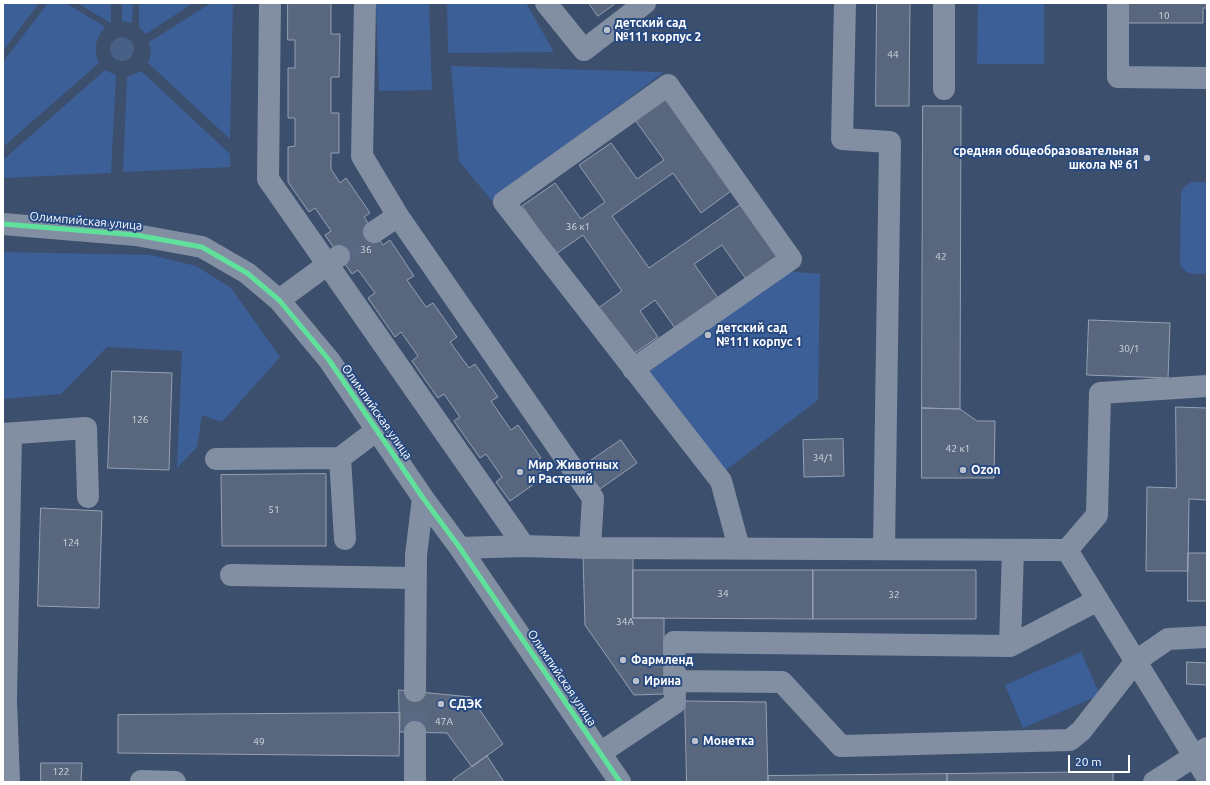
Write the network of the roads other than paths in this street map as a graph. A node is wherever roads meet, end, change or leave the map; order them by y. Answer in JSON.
{"nodes":[{"id":1,"x":270,"y":3,"type":"edge"},
{"id":2,"x":364,"y":3,"type":"edge"},
{"id":3,"x":546,"y":3,"type":"edge"},
{"id":4,"x":645,"y":3,"type":"edge"},
{"id":5,"x":845,"y":3,"type":"edge"},
{"id":6,"x":944,"y":3,"type":"edge"},
{"id":7,"x":1118,"y":3,"type":"edge"},
{"id":8,"x":1207,"y":78,"type":"edge"},
{"id":9,"x":944,"y":89,"type":"dead end"},
{"id":10,"x":398,"y":216,"type":"junction"},
{"id":11,"x":3,"y":224,"type":"edge"},
{"id":12,"x":374,"y":232,"type":"tunnel mouth"},
{"id":13,"x":334,"y":260,"type":"junction"},
{"id":14,"x":279,"y":300,"type":"junction"},
{"id":15,"x":633,"y":369,"type":"junction"},
{"id":16,"x":1207,"y":386,"type":"edge"},
{"id":17,"x":377,"y":430,"type":"junction"},
{"id":18,"x":7,"y":434,"type":"edge"},
{"id":19,"x":340,"y":458,"type":"junction"},
{"id":20,"x":216,"y":460,"type":"dead end"},
{"id":21,"x":88,"y":497,"type":"dead end"},
{"id":22,"x":423,"y":498,"type":"junction"},
{"id":23,"x":345,"y":539,"type":"dead end"},
{"id":24,"x":524,"y":546,"type":"junction"},
{"id":25,"x":460,"y":548,"type":"junction"},
{"id":26,"x":590,"y":548,"type":"junction"},
{"id":27,"x":739,"y":548,"type":"junction"},
{"id":28,"x":884,"y":549,"type":"junction"},
{"id":29,"x":1013,"y":550,"type":"junction"},
{"id":30,"x":1067,"y":550,"type":"junction"},
{"id":31,"x":231,"y":575,"type":"dead end"},
{"id":32,"x":415,"y":578,"type":"junction"},
{"id":33,"x":1098,"y":600,"type":"junction"},
{"id":34,"x":1207,"y":637,"type":"edge"},
{"id":35,"x":1010,"y":646,"type":"junction"},
{"id":36,"x":1136,"y":661,"type":"junction"},
{"id":37,"x":673,"y":681,"type":"junction"},
{"id":38,"x":415,"y":691,"type":"tunnel mouth"},
{"id":39,"x":4,"y":700,"type":"edge"},
{"id":40,"x":415,"y":732,"type":"tunnel mouth"},
{"id":41,"x":1201,"y":752,"type":"edge"},
{"id":42,"x":600,"y":753,"type":"junction"},
{"id":43,"x":1207,"y":777,"type":"edge"},
{"id":44,"x":141,"y":781,"type":"dead end"},
{"id":45,"x":9,"y":782,"type":"edge"},
{"id":46,"x":175,"y":782,"type":"edge"},
{"id":47,"x":415,"y":782,"type":"edge"},
{"id":48,"x":620,"y":782,"type":"edge"},
{"id":49,"x":1154,"y":782,"type":"edge"}],
"edges":[{"from":1,"to":13,"type":"street"},
{"from":2,"to":10,"type":"street"},
{"from":3,"to":4,"type":"street"},
{"from":5,"to":28,"type":"street"},
{"from":6,"to":9,"type":"street"},
{"from":7,"to":8,"type":"street"},
{"from":10,"to":12,"type":"street"},
{"from":10,"to":26,"type":"street"},
{"from":11,"to":14,"type":"street","name":"Олимпийская улица"},
{"from":13,"to":14,"type":"street"},
{"from":13,"to":24,"type":"street"},
{"from":14,"to":17,"type":"street","name":"Олимпийская улица"},
{"from":15,"to":15,"type":"street"},
{"from":15,"to":27,"type":"street"},
{"from":16,"to":30,"type":"street"},
{"from":17,"to":19,"type":"street"},
{"from":17,"to":22,"type":"street","name":"Олимпийская улица"},
{"from":18,"to":21,"type":"street"},
{"from":18,"to":39,"type":"street"},
{"from":19,"to":20,"type":"street"},
{"from":19,"to":23,"type":"street"},
{"from":22,"to":25,"type":"street","name":"Олимпийская улица"},
{"from":22,"to":32,"type":"street"},
{"from":24,"to":25,"type":"street"},
{"from":24,"to":26,"type":"street"},
{"from":25,"to":42,"type":"street","name":"Олимпийская улица"},
{"from":26,"to":27,"type":"street"},
{"from":27,"to":28,"type":"street"},
{"from":28,"to":29,"type":"street"},
{"from":29,"to":30,"type":"street"},
{"from":29,"to":35,"type":"street"},
{"from":30,"to":33,"type":"street"},
{"from":31,"to":32,"type":"street"},
{"from":32,"to":38,"type":"street"},
{"from":33,"to":35,"type":"street"},
{"from":33,"to":36,"type":"street"},
{"from":34,"to":36,"type":"street"},
{"from":35,"to":37,"type":"street"},
{"from":36,"to":37,"type":"street"},
{"from":36,"to":41,"type":"street"},
{"from":37,"to":42,"type":"street"},
{"from":39,"to":45,"type":"street"},
{"from":40,"to":47,"type":"street"},
{"from":41,"to":43,"type":"street"},
{"from":41,"to":49,"type":"street"},
{"from":42,"to":48,"type":"street","name":"Олимпийская улица"},
{"from":44,"to":46,"type":"street"}]}
